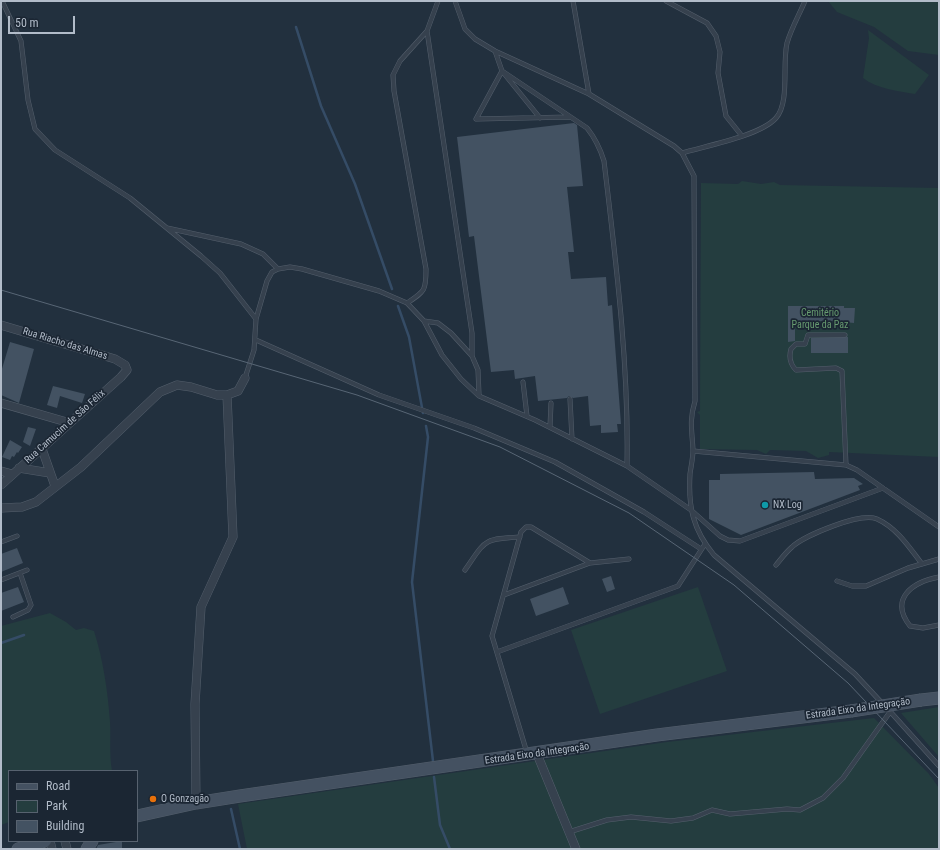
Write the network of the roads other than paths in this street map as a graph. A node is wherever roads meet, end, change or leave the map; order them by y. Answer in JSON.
{"nodes":[{"id":1,"x":2,"y":1,"type":"edge"},
{"id":2,"x":438,"y":1,"type":"edge"},
{"id":3,"x":455,"y":1,"type":"edge"},
{"id":4,"x":573,"y":1,"type":"edge"},
{"id":5,"x":666,"y":1,"type":"edge"},
{"id":6,"x":805,"y":1,"type":"edge"},
{"id":7,"x":427,"y":31,"type":"junction"},
{"id":8,"x":495,"y":51,"type":"junction"},
{"id":9,"x":502,"y":71,"type":"junction"},
{"id":10,"x":589,"y":94,"type":"junction"},
{"id":11,"x":571,"y":117,"type":"junction"},
{"id":12,"x":540,"y":118,"type":"junction"},
{"id":13,"x":742,"y":136,"type":"junction"},
{"id":14,"x":682,"y":153,"type":"junction"},
{"id":15,"x":167,"y":228,"type":"junction"},
{"id":16,"x":278,"y":269,"type":"junction"},
{"id":17,"x":407,"y":302,"type":"junction"},
{"id":18,"x":256,"y":319,"type":"junction"},
{"id":19,"x":424,"y":321,"type":"junction"},
{"id":20,"x":1,"y":325,"type":"edge"},
{"id":21,"x":845,"y":335,"type":"dead end"},
{"id":22,"x":256,"y":340,"type":"junction"},
{"id":23,"x":472,"y":356,"type":"junction"},
{"id":24,"x":127,"y":368,"type":"joint"},
{"id":25,"x":245,"y":378,"type":"joint"},
{"id":26,"x":523,"y":382,"type":"dead end"},
{"id":27,"x":227,"y":395,"type":"junction"},
{"id":28,"x":479,"y":396,"type":"junction"},
{"id":29,"x":570,"y":399,"type":"dead end"},
{"id":30,"x":1,"y":403,"type":"edge"},
{"id":31,"x":551,"y":403,"type":"dead end"},
{"id":32,"x":527,"y":416,"type":"junction"},
{"id":33,"x":70,"y":423,"type":"junction"},
{"id":34,"x":550,"y":427,"type":"junction"},
{"id":35,"x":572,"y":438,"type":"junction"},
{"id":36,"x":42,"y":449,"type":"junction"},
{"id":37,"x":693,"y":451,"type":"junction"},
{"id":38,"x":627,"y":466,"type":"junction"},
{"id":39,"x":846,"y":466,"type":"junction"},
{"id":40,"x":19,"y":468,"type":"junction"},
{"id":41,"x":1,"y":471,"type":"edge"},
{"id":42,"x":50,"y":473,"type":"junction"},
{"id":43,"x":12,"y":474,"type":"junction"},
{"id":44,"x":1,"y":485,"type":"edge"},
{"id":45,"x":55,"y":486,"type":"junction"},
{"id":46,"x":883,"y":488,"type":"junction"},
{"id":47,"x":1,"y":508,"type":"edge"},
{"id":48,"x":691,"y":510,"type":"junction"},
{"id":49,"x":939,"y":527,"type":"edge"},
{"id":50,"x":17,"y":536,"type":"dead end"},
{"id":51,"x":520,"y":537,"type":"junction"},
{"id":52,"x":1,"y":542,"type":"edge"},
{"id":53,"x":705,"y":544,"type":"junction"},
{"id":54,"x":701,"y":549,"type":"junction"},
{"id":55,"x":629,"y":559,"type":"dead end"},
{"id":56,"x":939,"y":559,"type":"edge"},
{"id":57,"x":590,"y":562,"type":"junction"},
{"id":58,"x":922,"y":564,"type":"junction"},
{"id":59,"x":776,"y":565,"type":"dead end"},
{"id":60,"x":28,"y":570,"type":"dead end"},
{"id":61,"x":465,"y":570,"type":"dead end"},
{"id":62,"x":20,"y":573,"type":"junction"},
{"id":63,"x":939,"y":577,"type":"edge"},
{"id":64,"x":1,"y":580,"type":"edge"},
{"id":65,"x":837,"y":581,"type":"dead end"},
{"id":66,"x":504,"y":595,"type":"junction"},
{"id":67,"x":13,"y":617,"type":"dead end"},
{"id":68,"x":939,"y":625,"type":"edge"},
{"id":69,"x":497,"y":652,"type":"junction"},
{"id":70,"x":939,"y":698,"type":"edge"},
{"id":71,"x":890,"y":712,"type":"junction"},
{"id":72,"x":532,"y":755,"type":"junction"},
{"id":73,"x":939,"y":766,"type":"edge"},
{"id":74,"x":196,"y":803,"type":"junction"},
{"id":75,"x":138,"y":816,"type":"edge"},
{"id":76,"x":569,"y":832,"type":"junction"},
{"id":77,"x":42,"y":842,"type":"edge"},
{"id":78,"x":18,"y":849,"type":"edge"},
{"id":79,"x":576,"y":849,"type":"edge"}],
"edges":[{"from":1,"to":15,"type":"lane"},
{"from":2,"to":7,"type":"lane"},
{"from":3,"to":8,"type":"lane"},
{"from":4,"to":10,"type":"lane"},
{"from":5,"to":13,"type":"lane"},
{"from":6,"to":13,"type":"lane"},
{"from":7,"to":17,"type":"lane"},
{"from":7,"to":23,"type":"lane"},
{"from":8,"to":9,"type":"lane"},
{"from":8,"to":10,"type":"lane"},
{"from":9,"to":11,"type":"lane"},
{"from":9,"to":12,"type":"lane"},
{"from":9,"to":12,"type":"lane"},
{"from":10,"to":14,"type":"lane"},
{"from":11,"to":12,"type":"lane"},
{"from":11,"to":38,"type":"lane"},
{"from":13,"to":14,"type":"lane"},
{"from":14,"to":37,"type":"lane"},
{"from":15,"to":16,"type":"lane"},
{"from":15,"to":18,"type":"lane"},
{"from":16,"to":17,"type":"lane"},
{"from":16,"to":18,"type":"lane"},
{"from":17,"to":19,"type":"lane"},
{"from":18,"to":22,"type":"lane"},
{"from":19,"to":23,"type":"lane"},
{"from":19,"to":28,"type":"lane"},
{"from":20,"to":24,"type":"street","name":"Rua Riacho das Almas"},
{"from":21,"to":39,"type":"lane"},
{"from":22,"to":25,"type":"lane"},
{"from":22,"to":54,"type":"lane"},
{"from":23,"to":28,"type":"lane"},
{"from":24,"to":33,"type":"street","name":"Rua Camucim de São Félix"},
{"from":25,"to":27,"type":"street"},
{"from":26,"to":32,"type":"lane"},
{"from":27,"to":45,"type":"street"},
{"from":27,"to":74,"type":"street"},
{"from":28,"to":32,"type":"lane"},
{"from":29,"to":35,"type":"lane"},
{"from":30,"to":33,"type":"street"},
{"from":31,"to":34,"type":"lane"},
{"from":32,"to":34,"type":"lane"},
{"from":33,"to":36,"type":"street","name":"Rua Camucim de São Félix"},
{"from":34,"to":35,"type":"lane"},
{"from":35,"to":38,"type":"lane"},
{"from":36,"to":40,"type":"street","name":"Rua Camucim de São Félix"},
{"from":36,"to":42,"type":"street"},
{"from":37,"to":39,"type":"lane"},
{"from":37,"to":48,"type":"lane"},
{"from":38,"to":48,"type":"lane"},
{"from":39,"to":46,"type":"lane"},
{"from":40,"to":42,"type":"street"},
{"from":40,"to":43,"type":"street","name":"Rua Camucim de São Félix"},
{"from":41,"to":43,"type":"street"},
{"from":42,"to":45,"type":"street"},
{"from":43,"to":44,"type":"street","name":"Rua Camucim de São Félix"},
{"from":45,"to":47,"type":"street"},
{"from":46,"to":48,"type":"lane"},
{"from":46,"to":49,"type":"lane"},
{"from":48,"to":53,"type":"lane"},
{"from":50,"to":52,"type":"lane"},
{"from":51,"to":57,"type":"lane"},
{"from":51,"to":61,"type":"lane"},
{"from":51,"to":66,"type":"lane"},
{"from":53,"to":54,"type":"lane"},
{"from":53,"to":71,"type":"lane"},
{"from":54,"to":69,"type":"lane"},
{"from":55,"to":57,"type":"lane"},
{"from":56,"to":58,"type":"lane"},
{"from":57,"to":66,"type":"lane"},
{"from":58,"to":59,"type":"lane"},
{"from":58,"to":65,"type":"lane"},
{"from":60,"to":62,"type":"lane"},
{"from":62,"to":64,"type":"lane"},
{"from":62,"to":67,"type":"lane"},
{"from":63,"to":68,"type":"lane"},
{"from":66,"to":69,"type":"lane"},
{"from":69,"to":72,"type":"lane"},
{"from":70,"to":72,"type":"main road","name":"Estrada Eixo da Integração","bridge":true},
{"from":71,"to":73,"type":"lane"},
{"from":71,"to":76,"type":"lane"},
{"from":72,"to":74,"type":"main road","name":"Estrada Eixo da Integração"},
{"from":72,"to":76,"type":"street"},
{"from":74,"to":75,"type":"main road","name":"Estrada Eixo da Integração"},
{"from":76,"to":79,"type":"street"},
{"from":77,"to":78,"type":"main road"}]}
